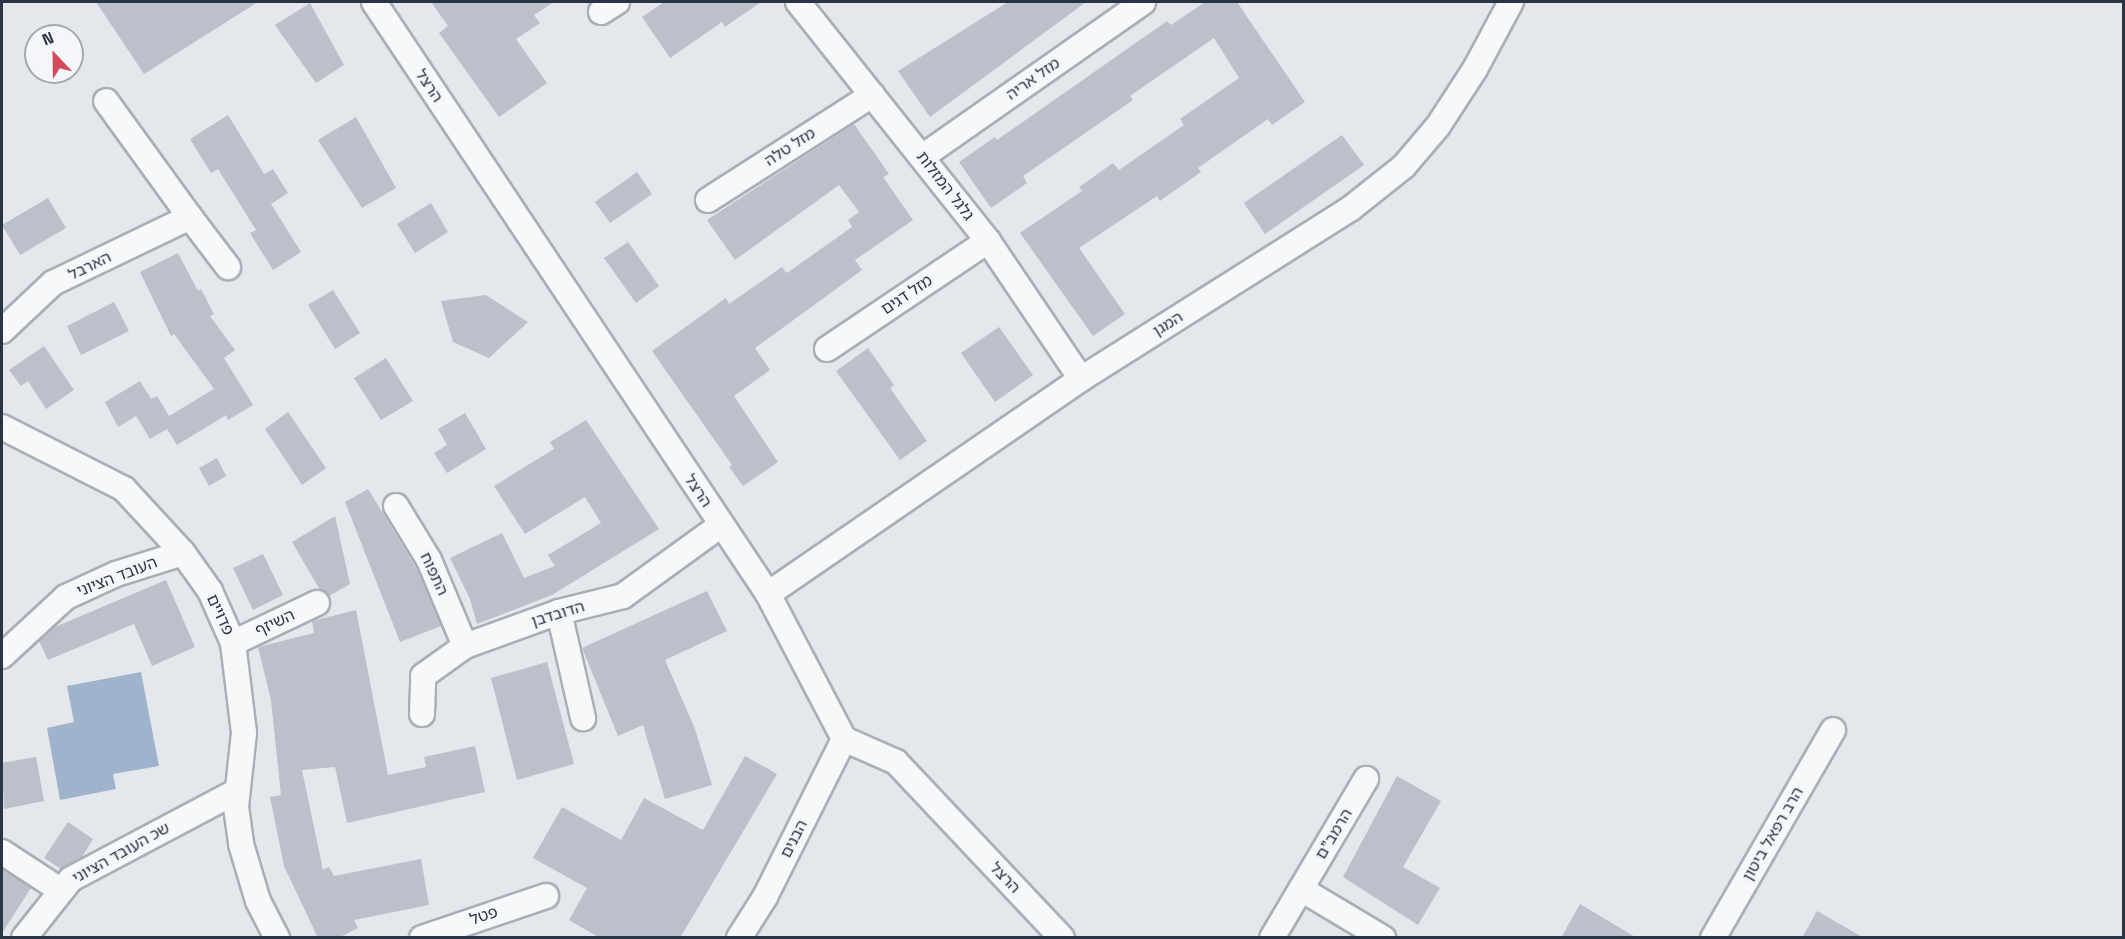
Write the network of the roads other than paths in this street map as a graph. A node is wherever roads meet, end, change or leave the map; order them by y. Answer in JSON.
{"nodes":[{"id":1,"x":374,"y":2,"type":"edge"},
{"id":2,"x":1143,"y":2,"type":"edge"},
{"id":3,"x":1511,"y":2,"type":"edge"},
{"id":4,"x":807,"y":4,"type":"edge"},
{"id":5,"x":872,"y":95,"type":"junction"},
{"id":6,"x":106,"y":101,"type":"dead end"},
{"id":7,"x":922,"y":158,"type":"junction"},
{"id":8,"x":708,"y":200,"type":"dead end"},
{"id":9,"x":190,"y":217,"type":"junction"},
{"id":10,"x":988,"y":242,"type":"junction"},
{"id":11,"x":228,"y":267,"type":"dead end"},
{"id":12,"x":2,"y":331,"type":"edge"},
{"id":13,"x":827,"y":349,"type":"dead end"},
{"id":14,"x":1081,"y":379,"type":"junction"},
{"id":15,"x":2,"y":427,"type":"edge"},
{"id":16,"x":396,"y":506,"type":"dead end"},
{"id":17,"x":721,"y":525,"type":"junction"},
{"id":18,"x":183,"y":554,"type":"junction"},
{"id":19,"x":768,"y":594,"type":"junction"},
{"id":20,"x":317,"y":603,"type":"dead end"},
{"id":21,"x":559,"y":612,"type":"junction"},
{"id":22,"x":233,"y":643,"type":"junction"},
{"id":23,"x":465,"y":646,"type":"junction"},
{"id":24,"x":2,"y":656,"type":"edge"},
{"id":25,"x":422,"y":714,"type":"dead end"},
{"id":26,"x":583,"y":718,"type":"dead end"},
{"id":27,"x":1833,"y":730,"type":"dead end"},
{"id":28,"x":844,"y":739,"type":"junction"},
{"id":29,"x":1366,"y":779,"type":"dead end"},
{"id":30,"x":237,"y":791,"type":"junction"},
{"id":31,"x":2,"y":852,"type":"edge"},
{"id":32,"x":1301,"y":889,"type":"junction"},
{"id":33,"x":60,"y":890,"type":"junction"},
{"id":34,"x":546,"y":896,"type":"dead end"},
{"id":35,"x":24,"y":938,"type":"edge"},
{"id":36,"x":277,"y":938,"type":"edge"},
{"id":37,"x":422,"y":938,"type":"edge"},
{"id":38,"x":739,"y":938,"type":"edge"},
{"id":39,"x":1062,"y":938,"type":"edge"},
{"id":40,"x":1272,"y":938,"type":"edge"},
{"id":41,"x":1383,"y":938,"type":"edge"},
{"id":42,"x":1713,"y":938,"type":"edge"}],
"edges":[{"from":1,"to":17,"type":"street","name":"הרצל"},
{"from":2,"to":7,"type":"street","name":"מזל אריה"},
{"from":3,"to":14,"type":"street","name":"המגן"},
{"from":4,"to":5,"type":"street","name":"גלגל המזלות"},
{"from":5,"to":7,"type":"street","name":"גלגל המזלות"},
{"from":5,"to":8,"type":"street","name":"מזל טלה"},
{"from":6,"to":9,"type":"street"},
{"from":7,"to":10,"type":"street","name":"גלגל המזלות"},
{"from":9,"to":11,"type":"street"},
{"from":9,"to":12,"type":"street","name":"הארבל"},
{"from":10,"to":13,"type":"street","name":"מזל דגים"},
{"from":10,"to":14,"type":"street","name":"גלגל המזלות"},
{"from":14,"to":19,"type":"street","name":"המגן"},
{"from":15,"to":18,"type":"street","name":"פדויים"},
{"from":16,"to":23,"type":"street","name":"התפוח"},
{"from":17,"to":19,"type":"street","name":"הרצל"},
{"from":17,"to":21,"type":"street","name":"הדובדבן"},
{"from":18,"to":22,"type":"street","name":"פדויים"},
{"from":18,"to":24,"type":"street","name":"העובד הציוני"},
{"from":19,"to":28,"type":"street","name":"הרצל"},
{"from":20,"to":22,"type":"street","name":"השיזף"},
{"from":21,"to":23,"type":"street","name":"הדובדבן"},
{"from":21,"to":26,"type":"street"},
{"from":22,"to":30,"type":"street","name":"פדויים"},
{"from":23,"to":25,"type":"street","name":"הדובדבן"},
{"from":27,"to":42,"type":"street","name":"הרב רפאל ביטון"},
{"from":28,"to":38,"type":"street","name":"הבנים"},
{"from":28,"to":39,"type":"street","name":"הרצל"},
{"from":29,"to":32,"type":"street","name":"הרמב\"ם"},
{"from":30,"to":33,"type":"street","name":"שכ העובד הציוני"},
{"from":30,"to":36,"type":"street","name":"פדויים"},
{"from":31,"to":33,"type":"street"},
{"from":32,"to":40,"type":"street","name":"הרמב\"ם"},
{"from":32,"to":41,"type":"street"},
{"from":33,"to":35,"type":"street","name":"שכ העובד הציוני"},
{"from":34,"to":37,"type":"street","name":"פטל"}]}
